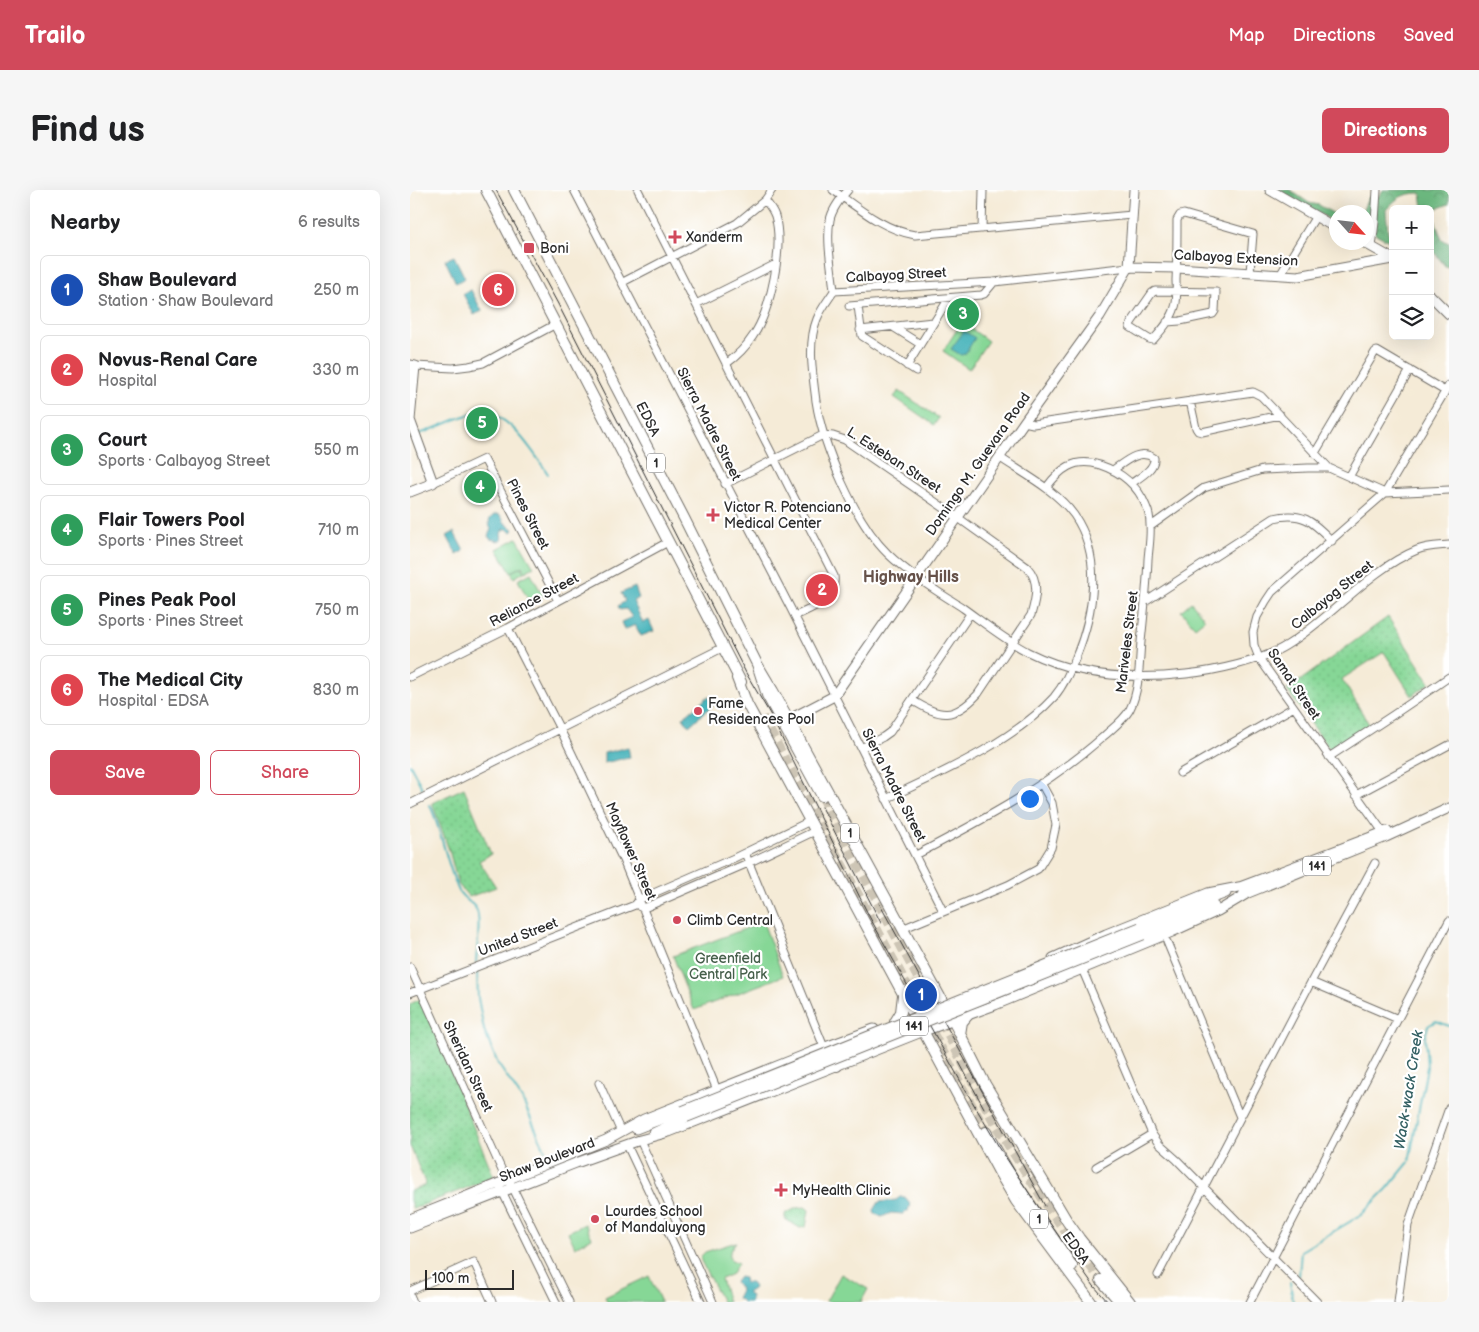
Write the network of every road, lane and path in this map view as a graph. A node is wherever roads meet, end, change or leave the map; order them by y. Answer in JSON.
{"nodes":[{"id":1,"x":486,"y":190,"type":"edge"},
{"id":2,"x":514,"y":190,"type":"edge"},
{"id":3,"x":574,"y":190,"type":"edge"},
{"id":4,"x":638,"y":190,"type":"edge"},
{"id":5,"x":772,"y":190,"type":"edge"},
{"id":6,"x":833,"y":190,"type":"edge"},
{"id":7,"x":848,"y":190,"type":"edge"},
{"id":8,"x":982,"y":190,"type":"edge"},
{"id":9,"x":1134,"y":190,"type":"edge"},
{"id":10,"x":1270,"y":190,"type":"edge"},
{"id":11,"x":1375,"y":190,"type":"edge"},
{"id":12,"x":842,"y":196,"type":"junction"},
{"id":13,"x":764,"y":200,"type":"junction"},
{"id":14,"x":1132,"y":215,"type":"junction"},
{"id":15,"x":1316,"y":216,"type":"junction"},
{"id":16,"x":1329,"y":224,"type":"edge"},
{"id":17,"x":1374,"y":227,"type":"edge"},
{"id":18,"x":982,"y":229,"type":"junction"},
{"id":19,"x":1374,"y":248,"type":"edge"},
{"id":20,"x":1371,"y":250,"type":"edge"},
{"id":21,"x":1389,"y":257,"type":"edge"},
{"id":22,"x":671,"y":258,"type":"junction"},
{"id":23,"x":1389,"y":260,"type":"edge"},
{"id":24,"x":1371,"y":263,"type":"junction"},
{"id":25,"x":776,"y":264,"type":"junction"},
{"id":26,"x":1129,"y":267,"type":"junction"},
{"id":27,"x":1177,"y":268,"type":"junction"},
{"id":28,"x":1250,"y":272,"type":"junction"},
{"id":29,"x":1280,"y":275,"type":"junction"},
{"id":30,"x":623,"y":282,"type":"junction"},
{"id":31,"x":994,"y":282,"type":"junction"},
{"id":32,"x":834,"y":292,"type":"junction"},
{"id":33,"x":1176,"y":292,"type":"junction"},
{"id":34,"x":1431,"y":295,"type":"edge"},
{"id":35,"x":949,"y":298,"type":"junction"},
{"id":36,"x":696,"y":304,"type":"junction"},
{"id":37,"x":849,"y":306,"type":"dead end"},
{"id":38,"x":858,"y":306,"type":"junction"},
{"id":39,"x":1449,"y":314,"type":"edge"},
{"id":40,"x":933,"y":322,"type":"junction"},
{"id":41,"x":1166,"y":322,"type":"junction"},
{"id":42,"x":556,"y":324,"type":"junction"},
{"id":43,"x":892,"y":327,"type":"junction"},
{"id":44,"x":860,"y":330,"type":"junction"},
{"id":45,"x":920,"y":344,"type":"junction"},
{"id":46,"x":726,"y":364,"type":"junction"},
{"id":47,"x":412,"y":366,"type":"edge"},
{"id":48,"x":907,"y":366,"type":"junction"},
{"id":49,"x":1410,"y":370,"type":"junction"},
{"id":50,"x":916,"y":371,"type":"dead end"},
{"id":51,"x":1447,"y":388,"type":"edge"},
{"id":52,"x":1190,"y":401,"type":"junction"},
{"id":53,"x":1280,"y":415,"type":"junction"},
{"id":54,"x":1024,"y":422,"type":"junction"},
{"id":55,"x":823,"y":435,"type":"junction"},
{"id":56,"x":1315,"y":453,"type":"junction"},
{"id":57,"x":999,"y":458,"type":"junction"},
{"id":58,"x":774,"y":459,"type":"junction"},
{"id":59,"x":1329,"y":468,"type":"junction"},
{"id":60,"x":1113,"y":470,"type":"junction"},
{"id":61,"x":1349,"y":477,"type":"junction"},
{"id":62,"x":433,"y":483,"type":"junction"},
{"id":63,"x":1132,"y":483,"type":"junction"},
{"id":64,"x":725,"y":484,"type":"junction"},
{"id":65,"x":1046,"y":488,"type":"junction"},
{"id":66,"x":1449,"y":490,"type":"edge"},
{"id":67,"x":410,"y":492,"type":"edge"},
{"id":68,"x":1385,"y":493,"type":"junction"},
{"id":69,"x":957,"y":517,"type":"junction"},
{"id":70,"x":1150,"y":526,"type":"junction"},
{"id":71,"x":1332,"y":541,"type":"junction"},
{"id":72,"x":668,"y":542,"type":"junction"},
{"id":73,"x":1449,"y":545,"type":"edge"},
{"id":74,"x":916,"y":577,"type":"junction"},
{"id":75,"x":1147,"y":584,"type":"junction"},
{"id":76,"x":1156,"y":595,"type":"junction"},
{"id":77,"x":558,"y":601,"type":"junction"},
{"id":78,"x":1145,"y":602,"type":"junction"},
{"id":79,"x":970,"y":614,"type":"junction"},
{"id":80,"x":795,"y":616,"type":"junction"},
{"id":81,"x":508,"y":628,"type":"junction"},
{"id":82,"x":1013,"y":642,"type":"junction"},
{"id":83,"x":722,"y":648,"type":"junction"},
{"id":84,"x":1259,"y":658,"type":"junction"},
{"id":85,"x":757,"y":664,"type":"junction"},
{"id":86,"x":1071,"y":668,"type":"junction"},
{"id":87,"x":1449,"y":676,"type":"edge"},
{"id":88,"x":410,"y":677,"type":"edge"},
{"id":89,"x":1137,"y":677,"type":"junction"},
{"id":90,"x":738,"y":678,"type":"junction"},
{"id":91,"x":834,"y":696,"type":"junction"},
{"id":92,"x":912,"y":700,"type":"junction"},
{"id":93,"x":1294,"y":707,"type":"junction"},
{"id":94,"x":762,"y":717,"type":"tunnel mouth"},
{"id":95,"x":788,"y":720,"type":"junction"},
{"id":96,"x":560,"y":729,"type":"junction"},
{"id":97,"x":1449,"y":745,"type":"edge"},
{"id":98,"x":861,"y":748,"type":"junction"},
{"id":99,"x":1329,"y":757,"type":"junction"},
{"id":100,"x":1180,"y":773,"type":"dead end"},
{"id":101,"x":1041,"y":783,"type":"junction"},
{"id":102,"x":1356,"y":795,"type":"junction"},
{"id":103,"x":822,"y":796,"type":"tunnel mouth"},
{"id":104,"x":886,"y":799,"type":"junction"},
{"id":105,"x":410,"y":804,"type":"edge"},
{"id":106,"x":1449,"y":808,"type":"edge"},
{"id":107,"x":1432,"y":815,"type":"junction"},
{"id":108,"x":805,"y":823,"type":"junction"},
{"id":109,"x":1383,"y":832,"type":"junction"},
{"id":110,"x":811,"y":834,"type":"junction"},
{"id":111,"x":745,"y":853,"type":"junction"},
{"id":112,"x":916,"y":855,"type":"junction"},
{"id":113,"x":748,"y":863,"type":"junction"},
{"id":114,"x":1375,"y":863,"type":"dead end"},
{"id":115,"x":1246,"y":889,"type":"junction"},
{"id":116,"x":638,"y":902,"type":"junction"},
{"id":117,"x":644,"y":908,"type":"junction"},
{"id":118,"x":943,"y":911,"type":"junction"},
{"id":119,"x":1449,"y":921,"type":"edge"},
{"id":120,"x":902,"y":929,"type":"junction"},
{"id":121,"x":1167,"y":942,"type":"dead end"},
{"id":122,"x":1080,"y":951,"type":"junction"},
{"id":123,"x":410,"y":967,"type":"edge"},
{"id":124,"x":1087,"y":967,"type":"junction"},
{"id":125,"x":1013,"y":980,"type":"junction"},
{"id":126,"x":1311,"y":982,"type":"junction"},
{"id":127,"x":419,"y":989,"type":"junction"},
{"id":128,"x":903,"y":992,"type":"junction"},
{"id":129,"x":410,"y":993,"type":"edge"},
{"id":130,"x":1019,"y":995,"type":"junction"},
{"id":131,"x":945,"y":1007,"type":"junction"},
{"id":132,"x":968,"y":1015,"type":"junction"},
{"id":133,"x":1398,"y":1019,"type":"junction"},
{"id":134,"x":953,"y":1021,"type":"junction"},
{"id":135,"x":895,"y":1022,"type":"junction"},
{"id":136,"x":919,"y":1023,"type":"junction"},
{"id":137,"x":960,"y":1034,"type":"junction"},
{"id":138,"x":824,"y":1048,"type":"junction"},
{"id":139,"x":812,"y":1052,"type":"junction"},
{"id":140,"x":835,"y":1067,"type":"junction"},
{"id":141,"x":821,"y":1072,"type":"junction"},
{"id":142,"x":598,"y":1084,"type":"dead end"},
{"id":143,"x":717,"y":1090,"type":"junction"},
{"id":144,"x":1449,"y":1108,"type":"edge"},
{"id":145,"x":684,"y":1115,"type":"junction"},
{"id":146,"x":1240,"y":1117,"type":"junction"},
{"id":147,"x":621,"y":1132,"type":"junction"},
{"id":148,"x":986,"y":1132,"type":"tunnel mouth"},
{"id":149,"x":1152,"y":1134,"type":"junction"},
{"id":150,"x":606,"y":1140,"type":"junction"},
{"id":151,"x":640,"y":1140,"type":"junction"},
{"id":152,"x":627,"y":1145,"type":"junction"},
{"id":153,"x":1096,"y":1167,"type":"dead end"},
{"id":154,"x":508,"y":1181,"type":"junction"},
{"id":155,"x":501,"y":1188,"type":"junction"},
{"id":156,"x":1203,"y":1188,"type":"junction"},
{"id":157,"x":410,"y":1219,"type":"edge"},
{"id":158,"x":410,"y":1228,"type":"edge"},
{"id":159,"x":1273,"y":1258,"type":"junction"},
{"id":160,"x":1158,"y":1276,"type":"dead end"},
{"id":161,"x":1101,"y":1280,"type":"tunnel mouth"},
{"id":162,"x":410,"y":1291,"type":"edge"},
{"id":163,"x":410,"y":1296,"type":"edge"},
{"id":164,"x":413,"y":1302,"type":"edge"},
{"id":165,"x":492,"y":1302,"type":"edge"},
{"id":166,"x":556,"y":1302,"type":"edge"},
{"id":167,"x":568,"y":1302,"type":"edge"},
{"id":168,"x":701,"y":1302,"type":"edge"},
{"id":169,"x":713,"y":1302,"type":"edge"},
{"id":170,"x":1091,"y":1302,"type":"edge"},
{"id":171,"x":1099,"y":1302,"type":"edge"},
{"id":172,"x":1120,"y":1302,"type":"edge"},
{"id":173,"x":1130,"y":1302,"type":"edge"},
{"id":174,"x":1250,"y":1302,"type":"edge"},
{"id":175,"x":1317,"y":1302,"type":"edge"},
{"id":176,"x":1398,"y":1302,"type":"edge"}],
"edges":[{"from":1,"to":42,"type":"highway","number":"1"},
{"from":2,"to":85,"type":"highway","name":"EDSA","number":"1"},
{"from":3,"to":30,"type":"street","name":"Sierra Madre Street"},
{"from":4,"to":22,"type":"street"},
{"from":5,"to":13,"type":"street"},
{"from":6,"to":12,"type":"street"},
{"from":7,"to":12,"type":"street"},
{"from":8,"to":18,"type":"street"},
{"from":9,"to":14,"type":"main road","name":"Domingo M. Guevara Road"},
{"from":10,"to":15,"type":"main road"},
{"from":11,"to":17,"type":"street"},
{"from":12,"to":18,"type":"street"},
{"from":12,"to":32,"type":"street"},
{"from":13,"to":22,"type":"street"},
{"from":13,"to":25,"type":"street"},
{"from":14,"to":18,"type":"street"},
{"from":14,"to":26,"type":"main road","name":"Domingo M. Guevara Road"},
{"from":15,"to":16,"type":"main road"},
{"from":15,"to":29,"type":"street"},
{"from":19,"to":21,"type":"main road"},
{"from":20,"to":24,"type":"main road"},
{"from":22,"to":30,"type":"street"},
{"from":22,"to":36,"type":"street"},
{"from":23,"to":24,"type":"main road","name":"Calbayog Extension"},
{"from":24,"to":29,"type":"main road","name":"Calbayog Extension"},
{"from":25,"to":36,"type":"street"},
{"from":25,"to":46,"type":"street"},
{"from":26,"to":27,"type":"main road","name":"Calbayog Extension"},
{"from":26,"to":31,"type":"street","name":"Calbayog Street"},
{"from":26,"to":54,"type":"main road","name":"Domingo M. Guevara Road"},
{"from":27,"to":28,"type":"main road","name":"Calbayog Extension"},
{"from":27,"to":28,"type":"street"},
{"from":27,"to":33,"type":"street"},
{"from":28,"to":29,"type":"main road","name":"Calbayog Extension"},
{"from":30,"to":64,"type":"street","name":"Sierra Madre Street"},
{"from":31,"to":32,"type":"street","name":"Calbayog Street"},
{"from":31,"to":35,"type":"street"},
{"from":32,"to":55,"type":"street","name":"Calbayog Street"},
{"from":33,"to":41,"type":"street"},
{"from":33,"to":41,"type":"street"},
{"from":33,"to":41,"type":"street"},
{"from":34,"to":39,"type":"main road"},
{"from":35,"to":38,"type":"street"},
{"from":35,"to":40,"type":"street"},
{"from":36,"to":46,"type":"street"},
{"from":37,"to":38,"type":"street"},
{"from":38,"to":44,"type":"street"},
{"from":40,"to":43,"type":"street"},
{"from":40,"to":45,"type":"street"},
{"from":42,"to":47,"type":"street"},
{"from":42,"to":72,"type":"highway","number":"1"},
{"from":43,"to":44,"type":"street"},
{"from":43,"to":45,"type":"street"},
{"from":44,"to":48,"type":"street"},
{"from":45,"to":48,"type":"street"},
{"from":46,"to":58,"type":"street"},
{"from":47,"to":62,"type":"main road"},
{"from":48,"to":50,"type":"street"},
{"from":49,"to":51,"type":"street"},
{"from":49,"to":56,"type":"street"},
{"from":49,"to":61,"type":"street"},
{"from":51,"to":68,"type":"street","name":"Samat Street"},
{"from":52,"to":53,"type":"street"},
{"from":52,"to":53,"type":"street"},
{"from":52,"to":54,"type":"street"},
{"from":53,"to":56,"type":"street"},
{"from":54,"to":57,"type":"main road","name":"Domingo M. Guevara Road"},
{"from":55,"to":58,"type":"street","name":"L. Esteban Street"},
{"from":55,"to":69,"type":"street","name":"L. Esteban Street"},
{"from":55,"to":74,"type":"street","name":"Calbayog Street"},
{"from":56,"to":59,"type":"street"},
{"from":57,"to":65,"type":"street"},
{"from":57,"to":69,"type":"main road","name":"Domingo M. Guevara Road"},
{"from":58,"to":64,"type":"street","name":"L. Esteban Street"},
{"from":58,"to":80,"type":"street"},
{"from":59,"to":61,"type":"street"},
{"from":59,"to":70,"type":"street"},
{"from":60,"to":63,"type":"street","name":"Mariveles Street"},
{"from":60,"to":63,"type":"street"},
{"from":60,"to":65,"type":"street","name":"Mariveles Street"},
{"from":61,"to":68,"type":"street"},
{"from":62,"to":67,"type":"main road","name":"Pines Street"},
{"from":62,"to":77,"type":"street","name":"Pines Street"},
{"from":63,"to":70,"type":"street","name":"Mariveles Street"},
{"from":64,"to":80,"type":"street","name":"Sierra Madre Street"},
{"from":65,"to":86,"type":"street"},
{"from":66,"to":68,"type":"street"},
{"from":68,"to":71,"type":"street","name":"Samat Street"},
{"from":69,"to":74,"type":"main road","name":"Domingo M. Guevara Road"},
{"from":69,"to":82,"type":"street","name":"L. Esteban Street"},
{"from":70,"to":75,"type":"street","name":"Mariveles Street"},
{"from":71,"to":76,"type":"street"},
{"from":71,"to":84,"type":"street","name":"Samat Street"},
{"from":72,"to":77,"type":"street","name":"Reliance Street"},
{"from":72,"to":83,"type":"highway","number":"1"},
{"from":73,"to":84,"type":"street","name":"Calbayog Street"},
{"from":74,"to":79,"type":"street","name":"Calbayog Street"},
{"from":74,"to":91,"type":"main road","name":"Domingo M. Guevara Road"},
{"from":75,"to":76,"type":"street"},
{"from":75,"to":78,"type":"street","name":"Mariveles Street"},
{"from":76,"to":78,"type":"street"},
{"from":77,"to":81,"type":"street","name":"Reliance Street"},
{"from":78,"to":89,"type":"street","name":"Mariveles Street"},
{"from":79,"to":82,"type":"street","name":"Calbayog Street"},
{"from":79,"to":92,"type":"street"},
{"from":80,"to":91,"type":"street","name":"Sierra Madre Street"},
{"from":81,"to":88,"type":"street","name":"Reliance Street"},
{"from":81,"to":96,"type":"street","name":"Mayflower Street"},
{"from":82,"to":86,"type":"street","name":"Calbayog Street"},
{"from":82,"to":92,"type":"street","name":"L. Esteban Street"},
{"from":83,"to":90,"type":"highway","number":"1"},
{"from":83,"to":96,"type":"street"},
{"from":84,"to":89,"type":"street","name":"Calbayog Street"},
{"from":84,"to":93,"type":"street","name":"Samat Street"},
{"from":85,"to":95,"type":"highway","number":"1"},
{"from":85,"to":103,"type":"highway","name":"EDSA","number":"1"},
{"from":86,"to":89,"type":"street","name":"Calbayog Street"},
{"from":86,"to":104,"type":"street"},
{"from":87,"to":99,"type":"street"},
{"from":89,"to":101,"type":"street","name":"Mariveles Street"},
{"from":90,"to":94,"type":"highway","number":"1"},
{"from":90,"to":108,"type":"highway","number":"1"},
{"from":91,"to":95,"type":"main road","name":"Domingo M. Guevara Road"},
{"from":91,"to":98,"type":"street","name":"Sierra Madre Street"},
{"from":92,"to":98,"type":"street"},
{"from":93,"to":99,"type":"street","name":"Samat Street"},
{"from":93,"to":100,"type":"street"},
{"from":95,"to":120,"type":"highway","number":"1"},
{"from":96,"to":105,"type":"street"},
{"from":96,"to":116,"type":"street","name":"Mayflower Street"},
{"from":97,"to":102,"type":"street"},
{"from":98,"to":104,"type":"street","name":"Sierra Madre Street"},
{"from":99,"to":102,"type":"street","name":"Samat Street"},
{"from":101,"to":112,"type":"street","name":"Mariveles Street"},
{"from":101,"to":118,"type":"street"},
{"from":102,"to":109,"type":"street","name":"Samat Street"},
{"from":104,"to":112,"type":"street","name":"Sierra Madre Street"},
{"from":106,"to":107,"type":"main road","name":"Shaw Boulevard","number":"141"},
{"from":107,"to":109,"type":"main road","name":"Shaw Boulevard","number":"141"},
{"from":107,"to":115,"type":"main road","name":"Shaw Boulevard","number":"141"},
{"from":108,"to":110,"type":"highway","number":"1"},
{"from":108,"to":111,"type":"street","name":"United Street"},
{"from":109,"to":115,"type":"main road","name":"Shaw Boulevard","number":"141"},
{"from":110,"to":113,"type":"street"},
{"from":110,"to":128,"type":"highway","number":"1"},
{"from":111,"to":113,"type":"street"},
{"from":111,"to":116,"type":"street","name":"United Street"},
{"from":112,"to":118,"type":"street","name":"Sierra Madre Street"},
{"from":113,"to":117,"type":"street"},
{"from":113,"to":138,"type":"street"},
{"from":114,"to":126,"type":"street"},
{"from":115,"to":122,"type":"main road","name":"Shaw Boulevard","number":"141"},
{"from":115,"to":124,"type":"main road","name":"Shaw Boulevard","number":"141"},
{"from":115,"to":145,"type":"main road","name":"Shaw Boulevard","number":"141","bridge":true},
{"from":116,"to":117,"type":"street","name":"Mayflower Street"},
{"from":116,"to":127,"type":"street","name":"United Street"},
{"from":117,"to":143,"type":"street","name":"Mayflower Street"},
{"from":118,"to":120,"type":"street"},
{"from":119,"to":133,"type":"street"},
{"from":120,"to":131,"type":"highway","number":"1"},
{"from":121,"to":146,"type":"street"},
{"from":122,"to":124,"type":"main road"},
{"from":122,"to":125,"type":"highway"},
{"from":123,"to":127,"type":"street","name":"Sheridan Street"},
{"from":124,"to":130,"type":"main road","name":"Shaw Boulevard","number":"141"},
{"from":124,"to":149,"type":"street"},
{"from":125,"to":130,"type":"main road"},
{"from":125,"to":131,"type":"highway"},
{"from":126,"to":133,"type":"street"},
{"from":126,"to":146,"type":"street"},
{"from":127,"to":129,"type":"street","name":"United Street"},
{"from":127,"to":154,"type":"street","name":"Sheridan Street"},
{"from":128,"to":135,"type":"highway"},
{"from":128,"to":136,"type":"highway","number":"1"},
{"from":130,"to":132,"type":"main road","name":"Shaw Boulevard","number":"141"},
{"from":131,"to":134,"type":"highway","number":"1"},
{"from":131,"to":136,"type":"highway"},
{"from":132,"to":134,"type":"main road","name":"Shaw Boulevard","number":"141"},
{"from":132,"to":137,"type":"highway"},
{"from":133,"to":159,"type":"street"},
{"from":134,"to":136,"type":"main road","name":"Shaw Boulevard","number":"141"},
{"from":134,"to":137,"type":"highway","number":"1"},
{"from":135,"to":136,"type":"main road","name":"Shaw Boulevard","number":"141"},
{"from":135,"to":138,"type":"main road","name":"Shaw Boulevard","number":"141"},
{"from":136,"to":140,"type":"highway"},
{"from":136,"to":170,"type":"highway","number":"1"},
{"from":137,"to":173,"type":"highway","number":"1"},
{"from":138,"to":139,"type":"main road","name":"Shaw Boulevard","number":"141"},
{"from":138,"to":140,"type":"street"},
{"from":139,"to":141,"type":"main road"},
{"from":139,"to":143,"type":"main road","name":"Shaw Boulevard","number":"141"},
{"from":140,"to":141,"type":"main road","name":"Shaw Boulevard","number":"141"},
{"from":141,"to":151,"type":"main road","name":"Shaw Boulevard","number":"141"},
{"from":142,"to":147,"type":"street"},
{"from":143,"to":147,"type":"main road","name":"Shaw Boulevard","number":"141"},
{"from":144,"to":176,"type":"street"},
{"from":145,"to":150,"type":"main road","number":"141"},
{"from":145,"to":151,"type":"main road","number":"141"},
{"from":146,"to":156,"type":"street"},
{"from":147,"to":150,"type":"main road","name":"Shaw Boulevard","number":"141"},
{"from":148,"to":171,"type":"highway","name":"EDSA","number":"1"},
{"from":149,"to":153,"type":"street"},
{"from":149,"to":156,"type":"street"},
{"from":150,"to":154,"type":"main road","name":"Shaw Boulevard","number":"141"},
{"from":151,"to":152,"type":"main road","name":"Shaw Boulevard","number":"141"},
{"from":151,"to":169,"type":"street"},
{"from":152,"to":154,"type":"main road","name":"Shaw Boulevard","number":"141"},
{"from":152,"to":168,"type":"street"},
{"from":154,"to":155,"type":"main road","name":"Shaw Boulevard","number":"141"},
{"from":154,"to":155,"type":"street"},
{"from":154,"to":167,"type":"street","name":"Sheridan Street"},
{"from":155,"to":157,"type":"main road","name":"Shaw Boulevard","number":"141"},
{"from":155,"to":158,"type":"main road","name":"Shaw Boulevard","number":"141"},
{"from":155,"to":166,"type":"street"},
{"from":156,"to":159,"type":"street"},
{"from":156,"to":160,"type":"street"},
{"from":159,"to":174,"type":"street"},
{"from":159,"to":175,"type":"street"},
{"from":161,"to":172,"type":"highway"},
{"from":162,"to":165,"type":"street"},
{"from":163,"to":164,"type":"street"}]}
